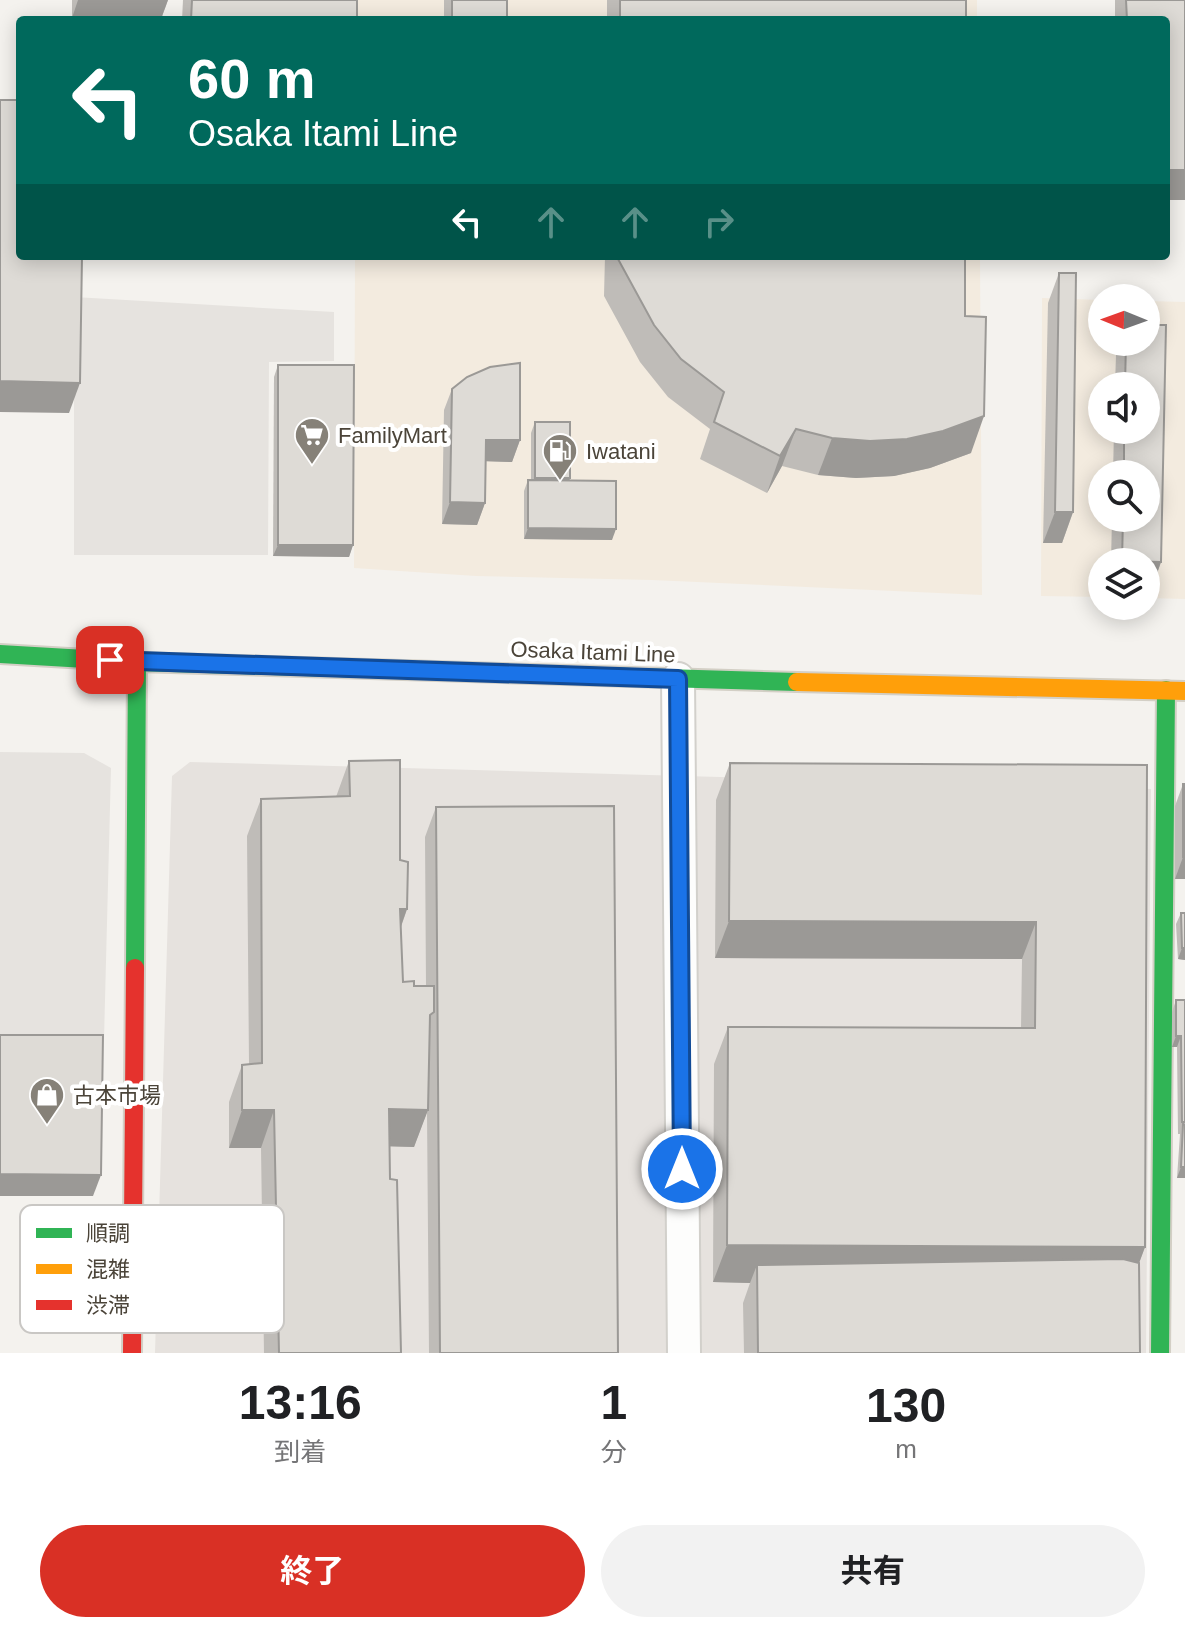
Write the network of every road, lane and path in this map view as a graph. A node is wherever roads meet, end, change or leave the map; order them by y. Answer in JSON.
{"nodes":[{"id":1,"x":0,"y":654,"type":"edge"},
{"id":2,"x":137,"y":662,"type":"junction"},
{"id":3,"x":678,"y":679,"type":"junction"},
{"id":4,"x":1176,"y":690,"type":"edge"},
{"id":5,"x":1174,"y":987,"type":"edge"},
{"id":6,"x":1174,"y":1199,"type":"edge"},
{"id":7,"x":133,"y":1205,"type":"edge"},
{"id":8,"x":132,"y":1333,"type":"edge"},
{"id":9,"x":132,"y":1353,"type":"edge"},
{"id":10,"x":684,"y":1353,"type":"edge"},
{"id":11,"x":1160,"y":1353,"type":"edge"}],
"edges":[{"from":1,"to":2,"type":"street","name":"Osaka Itami Line"},
{"from":2,"to":3,"type":"street","name":"Osaka Itami Line"},
{"from":2,"to":7,"type":"street"},
{"from":3,"to":4,"type":"street","name":"Osaka Itami Line"},
{"from":3,"to":10,"type":"lane"},
{"from":4,"to":5,"type":"street"},
{"from":5,"to":6,"type":"street"},
{"from":6,"to":11,"type":"street"},
{"from":8,"to":9,"type":"street"}]}
